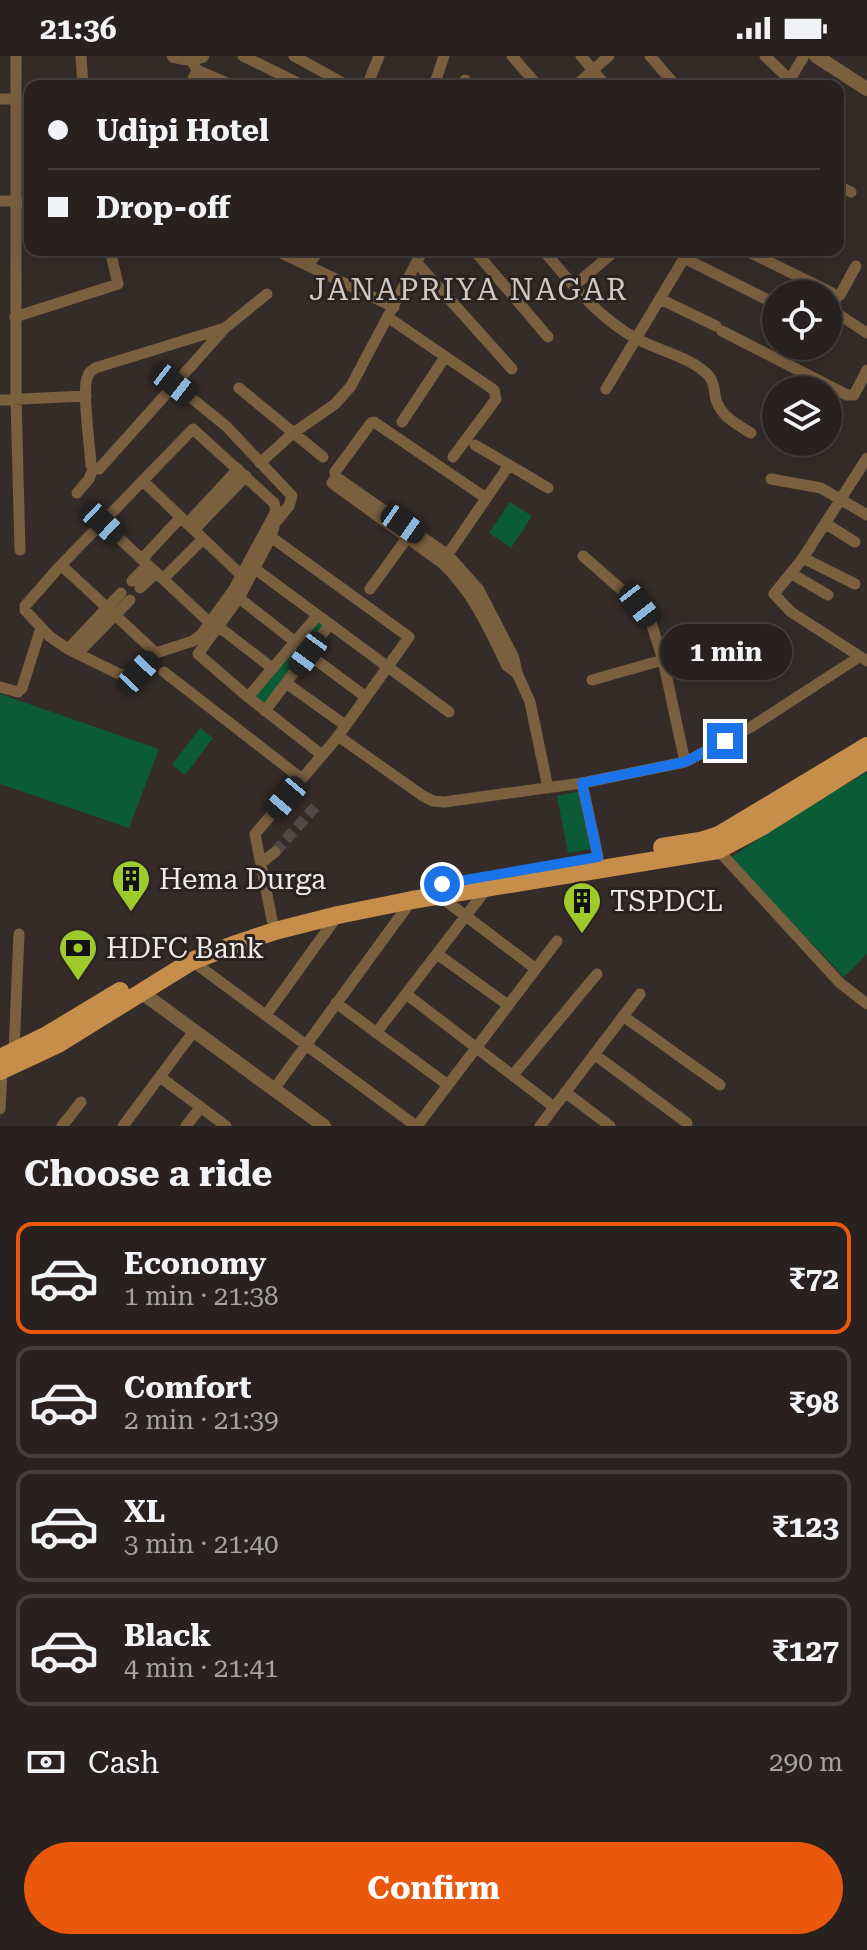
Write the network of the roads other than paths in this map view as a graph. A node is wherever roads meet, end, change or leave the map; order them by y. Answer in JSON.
{"nodes":[{"id":1,"x":16,"y":56,"type":"edge"},
{"id":2,"x":81,"y":56,"type":"edge"},
{"id":3,"x":174,"y":56,"type":"edge"},
{"id":4,"x":243,"y":56,"type":"edge"},
{"id":5,"x":294,"y":56,"type":"edge"},
{"id":6,"x":379,"y":56,"type":"edge"},
{"id":7,"x":444,"y":56,"type":"edge"},
{"id":8,"x":512,"y":56,"type":"edge"},
{"id":9,"x":581,"y":56,"type":"edge"},
{"id":10,"x":609,"y":56,"type":"edge"},
{"id":11,"x":650,"y":56,"type":"edge"},
{"id":12,"x":765,"y":56,"type":"edge"},
{"id":13,"x":804,"y":56,"type":"edge"},
{"id":14,"x":816,"y":56,"type":"edge"},
{"id":15,"x":197,"y":62,"type":"edge"},
{"id":16,"x":593,"y":70,"type":"junction"},
{"id":17,"x":83,"y":80,"type":"edge"},
{"id":18,"x":225,"y":80,"type":"edge"},
{"id":19,"x":292,"y":80,"type":"edge"},
{"id":20,"x":335,"y":80,"type":"edge"},
{"id":21,"x":369,"y":80,"type":"edge"},
{"id":22,"x":436,"y":80,"type":"edge"},
{"id":23,"x":533,"y":80,"type":"edge"},
{"id":24,"x":582,"y":80,"type":"edge"},
{"id":25,"x":601,"y":80,"type":"edge"},
{"id":26,"x":671,"y":80,"type":"edge"},
{"id":27,"x":785,"y":80,"type":"edge"},
{"id":28,"x":790,"y":80,"type":"edge"},
{"id":29,"x":867,"y":89,"type":"edge"},
{"id":30,"x":0,"y":99,"type":"edge"},
{"id":31,"x":16,"y":99,"type":"junction"},
{"id":32,"x":844,"y":189,"type":"edge"},
{"id":33,"x":851,"y":192,"type":"dead end"},
{"id":34,"x":0,"y":201,"type":"edge"},
{"id":35,"x":15,"y":201,"type":"junction"},
{"id":36,"x":24,"y":204,"type":"edge"},
{"id":37,"x":111,"y":256,"type":"edge"},
{"id":38,"x":287,"y":256,"type":"edge"},
{"id":39,"x":306,"y":256,"type":"edge"},
{"id":40,"x":313,"y":256,"type":"edge"},
{"id":41,"x":420,"y":256,"type":"edge"},
{"id":42,"x":479,"y":256,"type":"edge"},
{"id":43,"x":548,"y":256,"type":"edge"},
{"id":44,"x":609,"y":256,"type":"edge"},
{"id":45,"x":682,"y":256,"type":"edge"},
{"id":46,"x":684,"y":256,"type":"edge"},
{"id":47,"x":757,"y":256,"type":"edge"},
{"id":48,"x":417,"y":263,"type":"junction"},
{"id":49,"x":304,"y":264,"type":"junction"},
{"id":50,"x":856,"y":266,"type":"dead end"},
{"id":51,"x":806,"y":280,"type":"edge"},
{"id":52,"x":574,"y":286,"type":"junction"},
{"id":53,"x":842,"y":291,"type":"edge"},
{"id":54,"x":267,"y":294,"type":"dead end"},
{"id":55,"x":762,"y":297,"type":"edge"},
{"id":56,"x":660,"y":299,"type":"junction"},
{"id":57,"x":391,"y":312,"type":"junction"},
{"id":58,"x":15,"y":317,"type":"junction"},
{"id":59,"x":842,"y":317,"type":"edge"},
{"id":60,"x":225,"y":328,"type":"junction"},
{"id":61,"x":867,"y":333,"type":"edge"},
{"id":62,"x":548,"y":337,"type":"dead end"},
{"id":63,"x":636,"y":338,"type":"junction"},
{"id":64,"x":445,"y":357,"type":"junction"},
{"id":65,"x":512,"y":369,"type":"dead end"},
{"id":66,"x":867,"y":370,"type":"edge"},
{"id":67,"x":174,"y":384,"type":"junction"},
{"id":68,"x":239,"y":388,"type":"dead end"},
{"id":69,"x":606,"y":389,"type":"dead end"},
{"id":70,"x":86,"y":396,"type":"junction"},
{"id":71,"x":16,"y":398,"type":"junction"},
{"id":72,"x":0,"y":400,"type":"edge"},
{"id":73,"x":402,"y":422,"type":"dead end"},
{"id":74,"x":226,"y":426,"type":"junction"},
{"id":75,"x":293,"y":433,"type":"junction"},
{"id":76,"x":751,"y":433,"type":"dead end"},
{"id":77,"x":211,"y":444,"type":"junction"},
{"id":78,"x":475,"y":445,"type":"dead end"},
{"id":79,"x":323,"y":457,"type":"dead end"},
{"id":80,"x":453,"y":457,"type":"dead end"},
{"id":81,"x":867,"y":458,"type":"edge"},
{"id":82,"x":260,"y":463,"type":"junction"},
{"id":83,"x":509,"y":465,"type":"junction"},
{"id":84,"x":93,"y":469,"type":"junction"},
{"id":85,"x":242,"y":473,"type":"junction"},
{"id":86,"x":336,"y":477,"type":"junction"},
{"id":87,"x":771,"y":479,"type":"dead end"},
{"id":88,"x":143,"y":481,"type":"junction"},
{"id":89,"x":548,"y":488,"type":"dead end"},
{"id":90,"x":77,"y":493,"type":"dead end"},
{"id":91,"x":486,"y":498,"type":"junction"},
{"id":92,"x":842,"y":499,"type":"junction"},
{"id":93,"x":867,"y":515,"type":"edge"},
{"id":94,"x":103,"y":523,"type":"junction"},
{"id":95,"x":826,"y":524,"type":"junction"},
{"id":96,"x":191,"y":527,"type":"junction"},
{"id":97,"x":271,"y":537,"type":"junction"},
{"id":98,"x":407,"y":538,"type":"junction"},
{"id":99,"x":855,"y":542,"type":"dead end"},
{"id":100,"x":20,"y":550,"type":"dead end"},
{"id":101,"x":583,"y":556,"type":"dead end"},
{"id":102,"x":803,"y":558,"type":"junction"},
{"id":103,"x":445,"y":559,"type":"junction"},
{"id":104,"x":61,"y":565,"type":"junction"},
{"id":105,"x":152,"y":569,"type":"junction"},
{"id":106,"x":255,"y":569,"type":"junction"},
{"id":107,"x":792,"y":574,"type":"junction"},
{"id":108,"x":242,"y":576,"type":"junction"},
{"id":109,"x":855,"y":584,"type":"dead end"},
{"id":110,"x":136,"y":585,"type":"dead end"},
{"id":111,"x":370,"y":589,"type":"dead end"},
{"id":112,"x":828,"y":595,"type":"dead end"},
{"id":113,"x":125,"y":596,"type":"dead end"},
{"id":114,"x":239,"y":598,"type":"junction"},
{"id":115,"x":111,"y":611,"type":"junction"},
{"id":116,"x":317,"y":616,"type":"junction"},
{"id":117,"x":330,"y":624,"type":"junction"},
{"id":118,"x":214,"y":625,"type":"junction"},
{"id":119,"x":41,"y":628,"type":"junction"},
{"id":120,"x":294,"y":641,"type":"junction"},
{"id":121,"x":73,"y":651,"type":"junction"},
{"id":122,"x":156,"y":653,"type":"junction"},
{"id":123,"x":308,"y":654,"type":"junction"},
{"id":124,"x":863,"y":659,"type":"edge"},
{"id":125,"x":663,"y":660,"type":"junction"},
{"id":126,"x":387,"y":667,"type":"junction"},
{"id":127,"x":272,"y":668,"type":"junction"},
{"id":128,"x":164,"y":672,"type":"dead end"},
{"id":129,"x":592,"y":680,"type":"dead end"},
{"id":130,"x":286,"y":683,"type":"junction"},
{"id":131,"x":0,"y":687,"type":"edge"},
{"id":132,"x":248,"y":697,"type":"junction"},
{"id":133,"x":366,"y":697,"type":"junction"},
{"id":134,"x":265,"y":711,"type":"junction"},
{"id":135,"x":449,"y":712,"type":"dead end"},
{"id":136,"x":342,"y":731,"type":"junction"},
{"id":137,"x":867,"y":746,"type":"edge"},
{"id":138,"x":322,"y":755,"type":"junction"},
{"id":139,"x":867,"y":760,"type":"edge"},
{"id":140,"x":685,"y":762,"type":"junction"},
{"id":141,"x":302,"y":779,"type":"junction"},
{"id":142,"x":582,"y":783,"type":"junction"},
{"id":143,"x":548,"y":788,"type":"junction"},
{"id":144,"x":718,"y":850,"type":"junction"},
{"id":145,"x":275,"y":852,"type":"tunnel mouth"},
{"id":146,"x":598,"y":857,"type":"junction"},
{"id":147,"x":261,"y":863,"type":"junction"},
{"id":148,"x":489,"y":887,"type":"junction"},
{"id":149,"x":438,"y":895,"type":"junction"},
{"id":150,"x":412,"y":900,"type":"junction"},
{"id":151,"x":338,"y":915,"type":"junction"},
{"id":152,"x":466,"y":916,"type":"junction"},
{"id":153,"x":272,"y":920,"type":"junction"},
{"id":154,"x":19,"y":934,"type":"dead end"},
{"id":155,"x":557,"y":941,"type":"dead end"},
{"id":156,"x":437,"y":954,"type":"junction"},
{"id":157,"x":192,"y":961,"type":"junction"},
{"id":158,"x":536,"y":969,"type":"junction"},
{"id":159,"x":597,"y":974,"type":"dead end"},
{"id":160,"x":141,"y":992,"type":"junction"},
{"id":161,"x":406,"y":994,"type":"junction"},
{"id":162,"x":640,"y":994,"type":"dead end"},
{"id":163,"x":336,"y":1003,"type":"junction"},
{"id":164,"x":867,"y":1004,"type":"edge"},
{"id":165,"x":508,"y":1005,"type":"junction"},
{"id":166,"x":266,"y":1015,"type":"junction"},
{"id":167,"x":623,"y":1016,"type":"junction"},
{"id":168,"x":194,"y":1031,"type":"junction"},
{"id":169,"x":376,"y":1033,"type":"junction"},
{"id":170,"x":306,"y":1045,"type":"junction"},
{"id":171,"x":476,"y":1047,"type":"junction"},
{"id":172,"x":594,"y":1054,"type":"junction"},
{"id":173,"x":4,"y":1063,"type":"edge"},
{"id":174,"x":513,"y":1075,"type":"junction"},
{"id":175,"x":160,"y":1077,"type":"junction"},
{"id":176,"x":448,"y":1085,"type":"junction"},
{"id":177,"x":720,"y":1085,"type":"dead end"},
{"id":178,"x":274,"y":1089,"type":"junction"},
{"id":179,"x":565,"y":1092,"type":"junction"},
{"id":180,"x":81,"y":1102,"type":"dead end"},
{"id":181,"x":201,"y":1107,"type":"junction"},
{"id":182,"x":554,"y":1107,"type":"junction"},
{"id":183,"x":0,"y":1109,"type":"edge"},
{"id":184,"x":687,"y":1123,"type":"dead end"},
{"id":185,"x":317,"y":1124,"type":"edge"},
{"id":186,"x":64,"y":1125,"type":"edge"},
{"id":187,"x":123,"y":1126,"type":"edge"},
{"id":188,"x":186,"y":1126,"type":"edge"},
{"id":189,"x":226,"y":1126,"type":"edge"},
{"id":190,"x":416,"y":1126,"type":"edge"},
{"id":191,"x":540,"y":1126,"type":"edge"},
{"id":192,"x":610,"y":1126,"type":"edge"}],
"edges":[{"from":1,"to":31,"type":"street"},
{"from":2,"to":17,"type":"street"},
{"from":3,"to":15,"type":"street"},
{"from":4,"to":19,"type":"street"},
{"from":5,"to":20,"type":"street"},
{"from":6,"to":21,"type":"street"},
{"from":7,"to":22,"type":"street"},
{"from":8,"to":23,"type":"street"},
{"from":9,"to":16,"type":"street"},
{"from":10,"to":16,"type":"street"},
{"from":11,"to":26,"type":"street"},
{"from":12,"to":27,"type":"street"},
{"from":13,"to":28,"type":"street"},
{"from":14,"to":29,"type":"street"},
{"from":15,"to":18,"type":"street"},
{"from":16,"to":24,"type":"street"},
{"from":16,"to":25,"type":"street"},
{"from":30,"to":31,"type":"street"},
{"from":31,"to":35,"type":"street"},
{"from":32,"to":33,"type":"street"},
{"from":34,"to":35,"type":"street"},
{"from":35,"to":36,"type":"street"},
{"from":35,"to":58,"type":"street"},
{"from":37,"to":58,"type":"street"},
{"from":38,"to":49,"type":"street"},
{"from":39,"to":49,"type":"street"},
{"from":40,"to":49,"type":"street"},
{"from":41,"to":48,"type":"street"},
{"from":42,"to":62,"type":"street"},
{"from":43,"to":52,"type":"street"},
{"from":44,"to":52,"type":"street"},
{"from":45,"to":56,"type":"street"},
{"from":46,"to":55,"type":"street"},
{"from":47,"to":51,"type":"street"},
{"from":48,"to":57,"type":"street"},
{"from":48,"to":65,"type":"street"},
{"from":49,"to":57,"type":"street"},
{"from":50,"to":53,"type":"street"},
{"from":52,"to":63,"type":"street"},
{"from":54,"to":60,"type":"street"},
{"from":56,"to":63,"type":"street"},
{"from":56,"to":66,"type":"street"},
{"from":57,"to":64,"type":"street"},
{"from":57,"to":75,"type":"street"},
{"from":58,"to":71,"type":"street"},
{"from":59,"to":61,"type":"street"},
{"from":60,"to":67,"type":"street"},
{"from":60,"to":70,"type":"street"},
{"from":63,"to":69,"type":"street"},
{"from":63,"to":76,"type":"street"},
{"from":64,"to":73,"type":"street"},
{"from":64,"to":80,"type":"street"},
{"from":67,"to":74,"type":"street"},
{"from":67,"to":84,"type":"street"},
{"from":68,"to":75,"type":"street"},
{"from":70,"to":71,"type":"street"},
{"from":70,"to":84,"type":"street"},
{"from":71,"to":72,"type":"street"},
{"from":71,"to":100,"type":"street"},
{"from":74,"to":77,"type":"street"},
{"from":74,"to":82,"type":"street"},
{"from":75,"to":79,"type":"street"},
{"from":75,"to":82,"type":"street"},
{"from":77,"to":85,"type":"street"},
{"from":77,"to":88,"type":"street"},
{"from":78,"to":83,"type":"street"},
{"from":81,"to":92,"type":"street"},
{"from":82,"to":97,"type":"street"},
{"from":83,"to":89,"type":"street"},
{"from":83,"to":91,"type":"street"},
{"from":84,"to":90,"type":"street"},
{"from":85,"to":96,"type":"street"},
{"from":85,"to":108,"type":"street"},
{"from":86,"to":91,"type":"street"},
{"from":86,"to":98,"type":"street"},
{"from":86,"to":103,"type":"street"},
{"from":87,"to":92,"type":"street"},
{"from":88,"to":94,"type":"street"},
{"from":88,"to":96,"type":"street"},
{"from":91,"to":103,"type":"street"},
{"from":92,"to":93,"type":"street"},
{"from":92,"to":95,"type":"street"},
{"from":94,"to":104,"type":"street"},
{"from":94,"to":105,"type":"street"},
{"from":95,"to":99,"type":"street"},
{"from":95,"to":102,"type":"street"},
{"from":96,"to":105,"type":"street"},
{"from":96,"to":105,"type":"street"},
{"from":96,"to":108,"type":"street"},
{"from":97,"to":106,"type":"street"},
{"from":97,"to":126,"type":"street"},
{"from":98,"to":103,"type":"street"},
{"from":98,"to":111,"type":"street"},
{"from":101,"to":125,"type":"street"},
{"from":102,"to":107,"type":"street"},
{"from":102,"to":109,"type":"street"},
{"from":103,"to":143,"type":"street"},
{"from":104,"to":115,"type":"street"},
{"from":104,"to":119,"type":"street"},
{"from":105,"to":110,"type":"street"},
{"from":105,"to":118,"type":"street"},
{"from":106,"to":114,"type":"street"},
{"from":106,"to":116,"type":"street"},
{"from":107,"to":112,"type":"street"},
{"from":107,"to":124,"type":"street"},
{"from":108,"to":118,"type":"street"},
{"from":113,"to":115,"type":"street"},
{"from":114,"to":118,"type":"street"},
{"from":114,"to":120,"type":"street"},
{"from":115,"to":121,"type":"street"},
{"from":115,"to":122,"type":"street"},
{"from":116,"to":117,"type":"street"},
{"from":116,"to":120,"type":"street"},
{"from":117,"to":123,"type":"street"},
{"from":117,"to":126,"type":"street"},
{"from":118,"to":122,"type":"street"},
{"from":118,"to":127,"type":"street"},
{"from":118,"to":132,"type":"street"},
{"from":119,"to":121,"type":"street"},
{"from":119,"to":131,"type":"street"},
{"from":120,"to":127,"type":"street"},
{"from":121,"to":122,"type":"street"},
{"from":123,"to":130,"type":"street"},
{"from":123,"to":133,"type":"street"},
{"from":124,"to":140,"type":"street"},
{"from":125,"to":129,"type":"street"},
{"from":125,"to":140,"type":"street"},
{"from":126,"to":133,"type":"street"},
{"from":126,"to":135,"type":"street"},
{"from":127,"to":132,"type":"street"},
{"from":128,"to":141,"type":"street"},
{"from":130,"to":134,"type":"street"},
{"from":130,"to":136,"type":"street"},
{"from":132,"to":134,"type":"street"},
{"from":133,"to":136,"type":"street"},
{"from":134,"to":138,"type":"street"},
{"from":136,"to":138,"type":"street"},
{"from":136,"to":143,"type":"street"},
{"from":137,"to":146,"type":"main road"},
{"from":138,"to":141,"type":"street"},
{"from":139,"to":144,"type":"main road"},
{"from":140,"to":142,"type":"street"},
{"from":141,"to":147,"type":"street"},
{"from":142,"to":143,"type":"street"},
{"from":142,"to":146,"type":"street"},
{"from":144,"to":148,"type":"main road"},
{"from":144,"to":164,"type":"street"},
{"from":145,"to":147,"type":"street"},
{"from":146,"to":153,"type":"main road"},
{"from":147,"to":153,"type":"street"},
{"from":148,"to":149,"type":"main road"},
{"from":148,"to":152,"type":"street"},
{"from":149,"to":150,"type":"main road"},
{"from":149,"to":152,"type":"street"},
{"from":150,"to":151,"type":"main road"},
{"from":150,"to":163,"type":"street"},
{"from":151,"to":157,"type":"main road"},
{"from":151,"to":166,"type":"street"},
{"from":152,"to":156,"type":"street"},
{"from":152,"to":158,"type":"street"},
{"from":153,"to":173,"type":"main road"},
{"from":154,"to":173,"type":"street"},
{"from":155,"to":158,"type":"street"},
{"from":156,"to":161,"type":"street"},
{"from":156,"to":165,"type":"street"},
{"from":157,"to":160,"type":"main road"},
{"from":157,"to":166,"type":"street"},
{"from":158,"to":165,"type":"street"},
{"from":159,"to":174,"type":"street"},
{"from":160,"to":168,"type":"street"},
{"from":160,"to":173,"type":"main road"},
{"from":161,"to":169,"type":"street"},
{"from":161,"to":171,"type":"street"},
{"from":162,"to":167,"type":"street"},
{"from":163,"to":169,"type":"street"},
{"from":163,"to":170,"type":"street"},
{"from":165,"to":171,"type":"street"},
{"from":166,"to":170,"type":"street"},
{"from":167,"to":172,"type":"street"},
{"from":167,"to":177,"type":"street"},
{"from":168,"to":175,"type":"street"},
{"from":168,"to":178,"type":"street"},
{"from":169,"to":176,"type":"street"},
{"from":170,"to":178,"type":"street"},
{"from":170,"to":190,"type":"street"},
{"from":171,"to":174,"type":"street"},
{"from":171,"to":176,"type":"street"},
{"from":172,"to":179,"type":"street"},
{"from":172,"to":184,"type":"street"},
{"from":173,"to":183,"type":"street"},
{"from":174,"to":182,"type":"street"},
{"from":175,"to":181,"type":"street"},
{"from":175,"to":187,"type":"street"},
{"from":176,"to":190,"type":"street"},
{"from":178,"to":185,"type":"street"},
{"from":179,"to":182,"type":"street"},
{"from":179,"to":192,"type":"street"},
{"from":180,"to":186,"type":"street"},
{"from":181,"to":188,"type":"street"},
{"from":181,"to":189,"type":"street"},
{"from":182,"to":191,"type":"street"}]}
